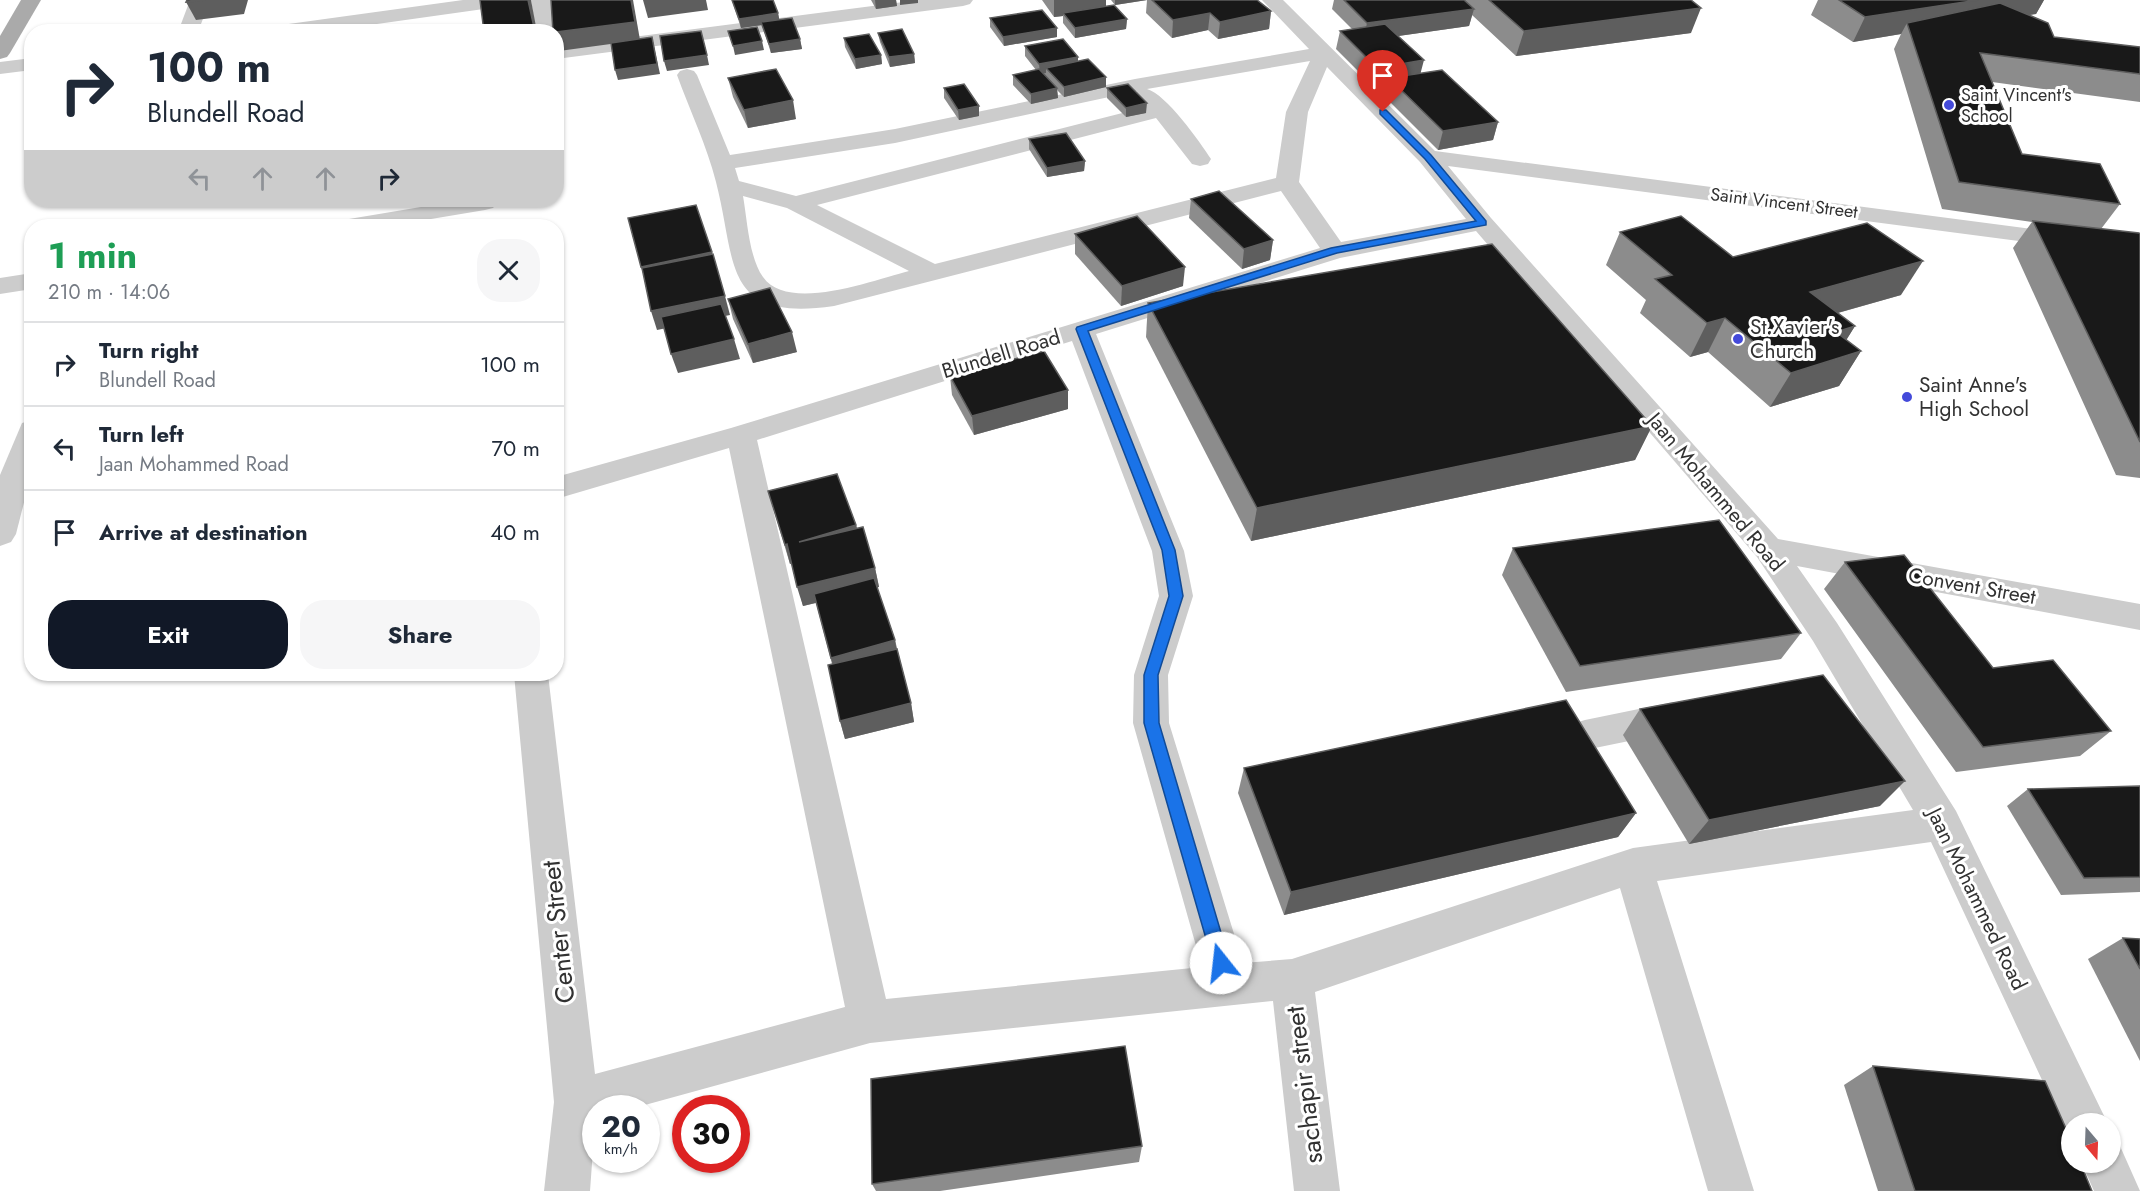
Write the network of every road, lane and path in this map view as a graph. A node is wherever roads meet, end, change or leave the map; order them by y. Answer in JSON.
{"nodes":[{"id":1,"x":31,"y":0,"type":"edge"},
{"id":2,"x":200,"y":0,"type":"edge"},
{"id":3,"x":506,"y":0,"type":"edge"},
{"id":4,"x":541,"y":0,"type":"edge"},
{"id":5,"x":963,"y":0,"type":"edge"},
{"id":6,"x":1272,"y":0,"type":"edge"},
{"id":7,"x":459,"y":10,"type":"edge"},
{"id":8,"x":191,"y":24,"type":"edge"},
{"id":9,"x":341,"y":24,"type":"edge"},
{"id":10,"x":545,"y":24,"type":"edge"},
{"id":11,"x":564,"y":52,"type":"edge"},
{"id":12,"x":1324,"y":52,"type":"junction"},
{"id":13,"x":0,"y":53,"type":"edge"},
{"id":14,"x":24,"y":65,"type":"edge"},
{"id":15,"x":0,"y":68,"type":"edge"},
{"id":16,"x":687,"y":75,"type":"dead end"},
{"id":17,"x":1135,"y":85,"type":"junction"},
{"id":18,"x":1161,"y":110,"type":"junction"},
{"id":19,"x":1428,"y":157,"type":"junction"},
{"id":20,"x":1200,"y":159,"type":"dead end"},
{"id":21,"x":720,"y":163,"type":"junction"},
{"id":22,"x":1287,"y":182,"type":"junction"},
{"id":23,"x":729,"y":186,"type":"junction"},
{"id":24,"x":795,"y":203,"type":"junction"},
{"id":25,"x":485,"y":210,"type":"edge"},
{"id":26,"x":408,"y":219,"type":"edge"},
{"id":27,"x":1482,"y":223,"type":"junction"},
{"id":28,"x":2140,"y":250,"type":"edge"},
{"id":29,"x":1335,"y":251,"type":"junction"},
{"id":30,"x":932,"y":273,"type":"junction"},
{"id":31,"x":24,"y":282,"type":"edge"},
{"id":32,"x":0,"y":286,"type":"edge"},
{"id":33,"x":1081,"y":329,"type":"junction"},
{"id":34,"x":741,"y":435,"type":"junction"},
{"id":35,"x":24,"y":451,"type":"edge"},
{"id":36,"x":564,"y":486,"type":"edge"},
{"id":37,"x":0,"y":534,"type":"edge"},
{"id":38,"x":1768,"y":549,"type":"junction"},
{"id":39,"x":2140,"y":617,"type":"edge"},
{"id":40,"x":1854,"y":680,"type":"junction"},
{"id":41,"x":532,"y":681,"type":"edge"},
{"id":42,"x":1819,"y":687,"type":"edge"},
{"id":43,"x":1702,"y":711,"type":"edge"},
{"id":44,"x":1585,"y":735,"type":"edge"},
{"id":45,"x":1942,"y":823,"type":"junction"},
{"id":46,"x":1633,"y":866,"type":"junction"},
{"id":47,"x":1292,"y":979,"type":"junction"},
{"id":48,"x":1227,"y":984,"type":"junction"},
{"id":49,"x":870,"y":1022,"type":"junction"},
{"id":50,"x":576,"y":1102,"type":"junction"},
{"id":51,"x":2081,"y":1113,"type":"edge"},
{"id":52,"x":2109,"y":1173,"type":"edge"},
{"id":53,"x":567,"y":1191,"type":"edge"},
{"id":54,"x":1317,"y":1191,"type":"edge"},
{"id":55,"x":1731,"y":1191,"type":"edge"},
{"id":56,"x":2118,"y":1191,"type":"edge"}],
"edges":[{"from":1,"to":13,"type":"main road"},
{"from":2,"to":8,"type":"street"},
{"from":3,"to":7,"type":"street"},
{"from":4,"to":10,"type":"street"},
{"from":5,"to":11,"type":"street"},
{"from":6,"to":12,"type":"street","name":"Jaan Mohammed Road"},
{"from":7,"to":9,"type":"street"},
{"from":12,"to":17,"type":"street"},
{"from":12,"to":19,"type":"street","name":"Jaan Mohammed Road"},
{"from":12,"to":22,"type":"street"},
{"from":14,"to":15,"type":"street"},
{"from":16,"to":21,"type":"street"},
{"from":17,"to":18,"type":"street"},
{"from":17,"to":21,"type":"street"},
{"from":18,"to":20,"type":"street"},
{"from":18,"to":24,"type":"street"},
{"from":19,"to":27,"type":"street","name":"Jaan Mohammed Road"},
{"from":19,"to":28,"type":"street","name":"Saint Vincent Street"},
{"from":21,"to":23,"type":"street"},
{"from":22,"to":29,"type":"street"},
{"from":22,"to":30,"type":"street"},
{"from":23,"to":24,"type":"street"},
{"from":23,"to":30,"type":"street"},
{"from":24,"to":30,"type":"street"},
{"from":25,"to":26,"type":"street"},
{"from":27,"to":29,"type":"street","name":"Blundell Road"},
{"from":27,"to":38,"type":"street","name":"Jaan Mohammed Road"},
{"from":29,"to":33,"type":"street","name":"Blundell Road"},
{"from":31,"to":32,"type":"street"},
{"from":33,"to":34,"type":"street","name":"Blundell Road"},
{"from":33,"to":48,"type":"street"},
{"from":34,"to":36,"type":"street","name":"Blundell Road"},
{"from":34,"to":49,"type":"street"},
{"from":35,"to":37,"type":"street"},
{"from":38,"to":39,"type":"street","name":"Convent Street"},
{"from":38,"to":40,"type":"street","name":"Jaan Mohammed Road"},
{"from":40,"to":42,"type":"street"},
{"from":40,"to":45,"type":"street","name":"Jaan Mohammed Road"},
{"from":41,"to":50,"type":"street","name":"Center Street"},
{"from":43,"to":44,"type":"street"},
{"from":45,"to":46,"type":"street"},
{"from":45,"to":51,"type":"street","name":"Jaan Mohammed Road"},
{"from":46,"to":47,"type":"street"},
{"from":46,"to":55,"type":"street"},
{"from":47,"to":48,"type":"street"},
{"from":47,"to":54,"type":"street","name":"sachapir street"},
{"from":48,"to":49,"type":"street"},
{"from":49,"to":50,"type":"street"},
{"from":50,"to":53,"type":"street","name":"Center Street"},
{"from":52,"to":56,"type":"street"}]}
